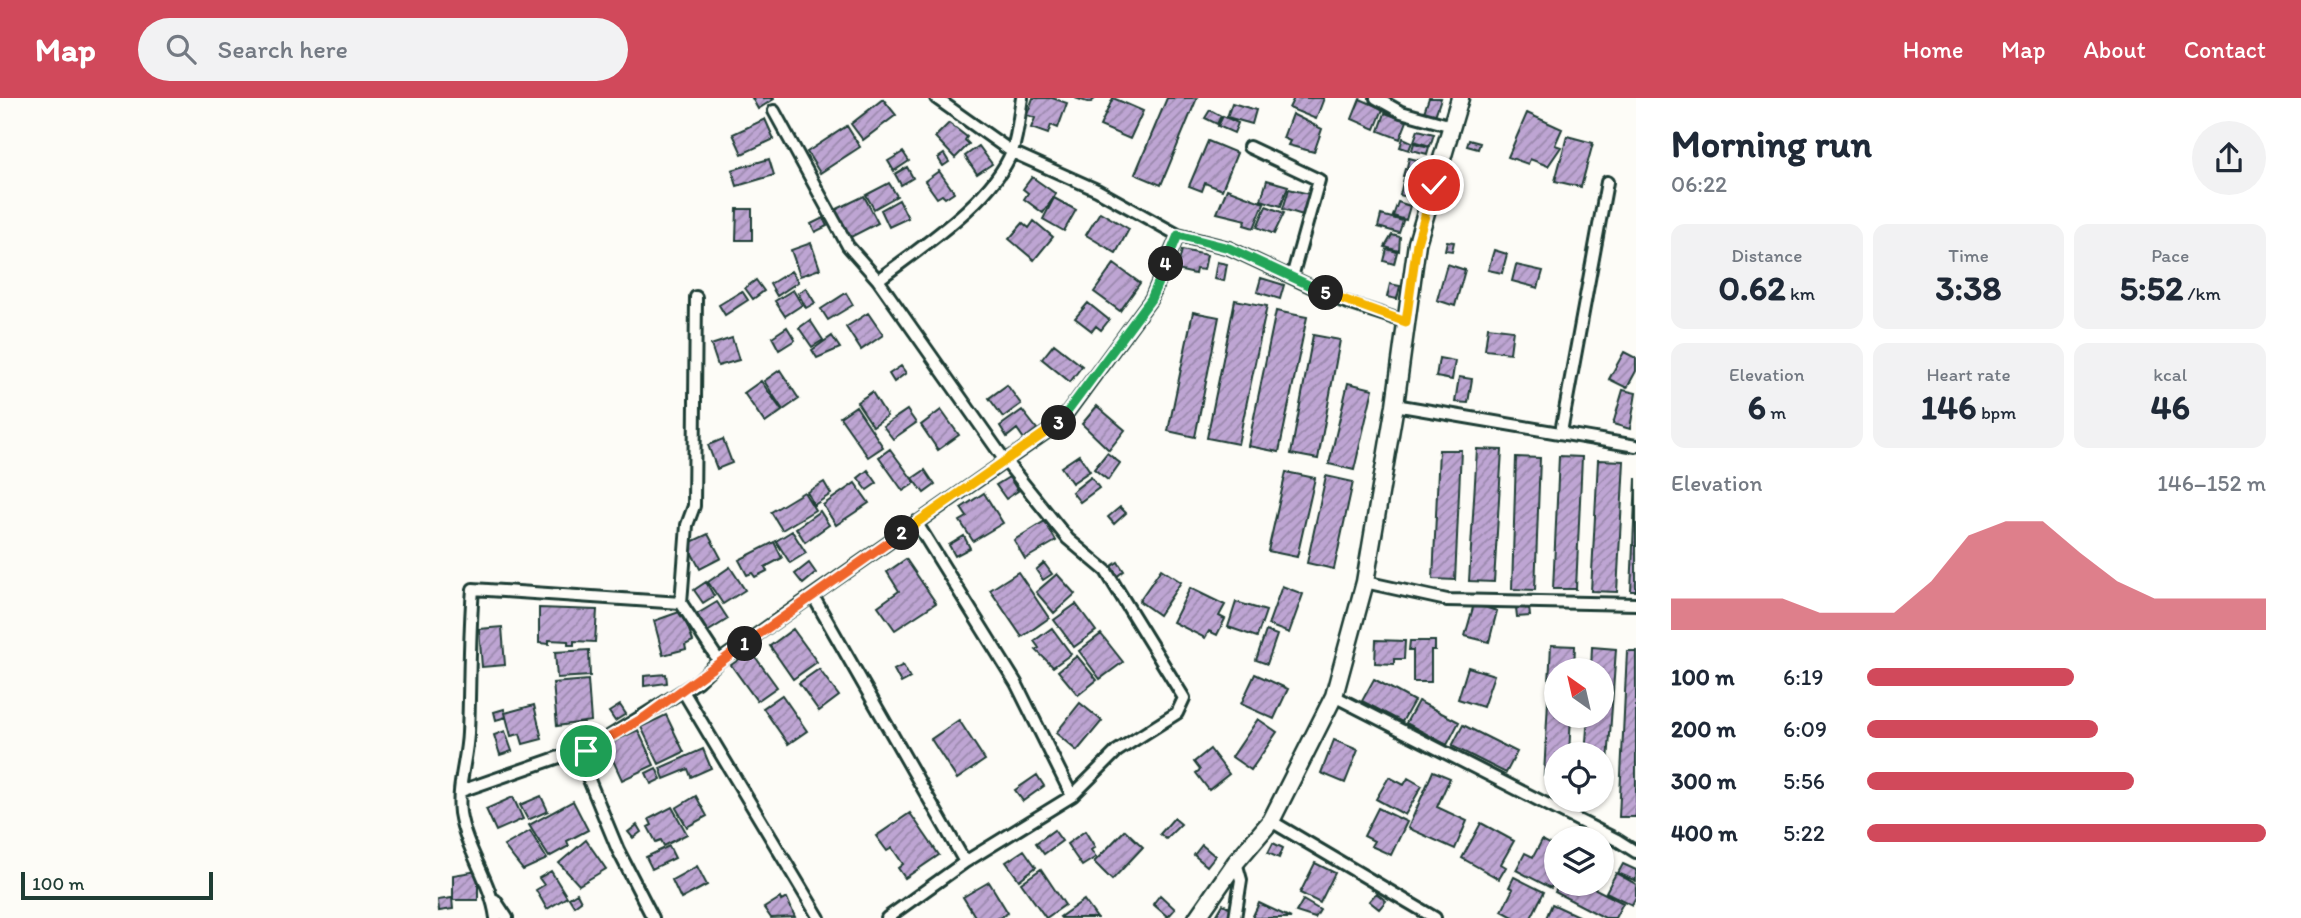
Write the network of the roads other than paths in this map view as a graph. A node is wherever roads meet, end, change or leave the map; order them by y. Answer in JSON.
{"nodes":[{"id":1,"x":936,"y":98,"type":"edge"},
{"id":2,"x":1022,"y":98,"type":"edge"},
{"id":3,"x":1376,"y":98,"type":"edge"},
{"id":4,"x":1460,"y":98,"type":"edge"},
{"id":5,"x":774,"y":111,"type":"dead end"},
{"id":6,"x":1452,"y":126,"type":"junction"},
{"id":7,"x":1249,"y":147,"type":"dead end"},
{"id":8,"x":1012,"y":152,"type":"junction"},
{"id":9,"x":1607,"y":182,"type":"dead end"},
{"id":10,"x":1178,"y":235,"type":"junction"},
{"id":11,"x":1292,"y":277,"type":"junction"},
{"id":12,"x":878,"y":281,"type":"junction"},
{"id":13,"x":696,"y":297,"type":"dead end"},
{"id":14,"x":1406,"y":322,"type":"junction"},
{"id":15,"x":1395,"y":405,"type":"junction"},
{"id":16,"x":1561,"y":432,"type":"junction"},
{"id":17,"x":1636,"y":446,"type":"edge"},
{"id":18,"x":1006,"y":462,"type":"junction"},
{"id":19,"x":916,"y":523,"type":"junction"},
{"id":20,"x":1365,"y":582,"type":"junction"},
{"id":21,"x":813,"y":596,"type":"junction"},
{"id":22,"x":681,"y":603,"type":"junction"},
{"id":23,"x":1636,"y":604,"type":"edge"},
{"id":24,"x":719,"y":661,"type":"junction"},
{"id":25,"x":683,"y":691,"type":"junction"},
{"id":26,"x":1334,"y":696,"type":"junction"},
{"id":27,"x":591,"y":746,"type":"junction"},
{"id":28,"x":461,"y":792,"type":"junction"},
{"id":29,"x":1072,"y":796,"type":"junction"},
{"id":30,"x":1271,"y":821,"type":"junction"},
{"id":31,"x":1636,"y":852,"type":"edge"},
{"id":32,"x":965,"y":862,"type":"junction"},
{"id":33,"x":1236,"y":862,"type":"junction"},
{"id":34,"x":494,"y":898,"type":"junction"},
{"id":35,"x":496,"y":918,"type":"edge"},
{"id":36,"x":507,"y":918,"type":"edge"},
{"id":37,"x":653,"y":918,"type":"edge"},
{"id":38,"x":819,"y":918,"type":"edge"},
{"id":39,"x":887,"y":918,"type":"edge"},
{"id":40,"x":1197,"y":918,"type":"edge"},
{"id":41,"x":1235,"y":918,"type":"edge"},
{"id":42,"x":1435,"y":918,"type":"edge"}],
"edges":[{"from":1,"to":8,"type":"street"},
{"from":2,"to":8,"type":"street"},
{"from":3,"to":6,"type":"street"},
{"from":4,"to":6,"type":"street"},
{"from":5,"to":12,"type":"street"},
{"from":6,"to":14,"type":"street"},
{"from":7,"to":11,"type":"street"},
{"from":8,"to":10,"type":"street"},
{"from":8,"to":12,"type":"street"},
{"from":9,"to":16,"type":"street"},
{"from":10,"to":11,"type":"street"},
{"from":10,"to":18,"type":"street"},
{"from":11,"to":14,"type":"street"},
{"from":12,"to":18,"type":"street"},
{"from":13,"to":22,"type":"street"},
{"from":14,"to":15,"type":"street"},
{"from":15,"to":16,"type":"street"},
{"from":15,"to":20,"type":"street"},
{"from":16,"to":17,"type":"street"},
{"from":18,"to":19,"type":"street"},
{"from":18,"to":29,"type":"street"},
{"from":19,"to":21,"type":"street"},
{"from":19,"to":29,"type":"street"},
{"from":20,"to":23,"type":"street"},
{"from":20,"to":26,"type":"street"},
{"from":21,"to":24,"type":"street"},
{"from":21,"to":32,"type":"street"},
{"from":22,"to":24,"type":"street"},
{"from":22,"to":28,"type":"street"},
{"from":24,"to":25,"type":"street"},
{"from":25,"to":27,"type":"street"},
{"from":25,"to":38,"type":"street"},
{"from":26,"to":30,"type":"street"},
{"from":26,"to":31,"type":"street"},
{"from":27,"to":28,"type":"street"},
{"from":27,"to":37,"type":"street"},
{"from":28,"to":34,"type":"street"},
{"from":29,"to":32,"type":"street"},
{"from":30,"to":33,"type":"street"},
{"from":30,"to":42,"type":"street"},
{"from":32,"to":39,"type":"street"},
{"from":33,"to":40,"type":"street"},
{"from":33,"to":41,"type":"street"},
{"from":34,"to":35,"type":"street"},
{"from":34,"to":36,"type":"street"}]}
